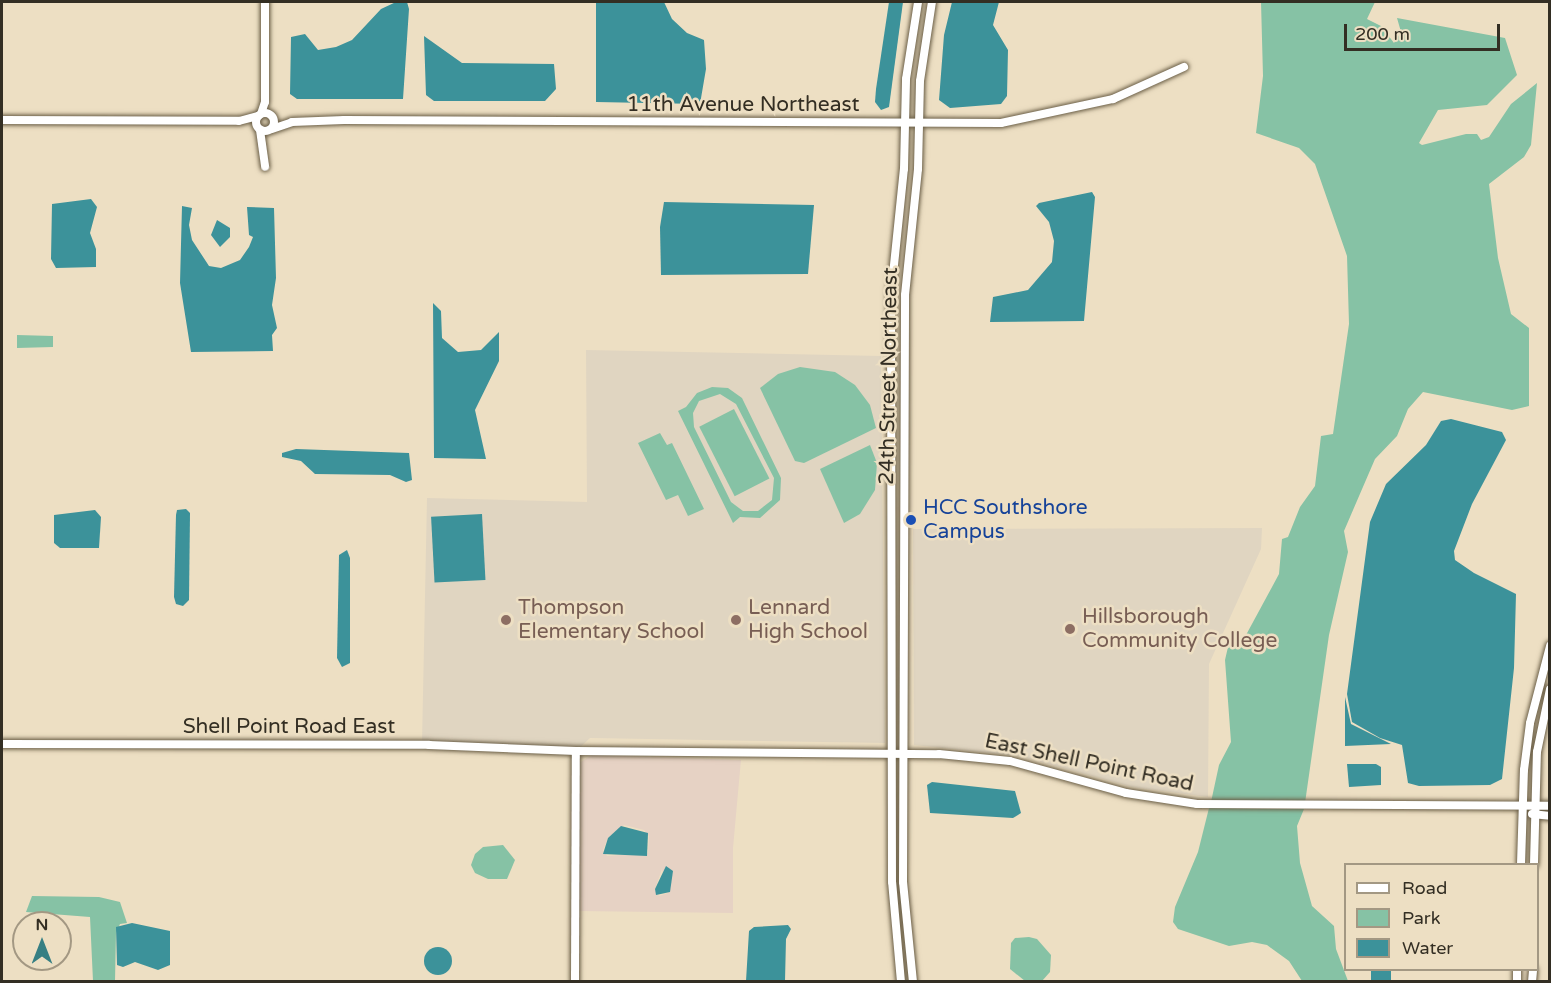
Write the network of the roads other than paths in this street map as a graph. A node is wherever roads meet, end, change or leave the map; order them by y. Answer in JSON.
{"nodes":[{"id":1,"x":265,"y":2,"type":"edge"},
{"id":2,"x":918,"y":2,"type":"edge"},
{"id":3,"x":932,"y":2,"type":"edge"},
{"id":4,"x":1184,"y":67,"type":"dead end"},
{"id":5,"x":265,"y":115,"type":"junction"},
{"id":6,"x":2,"y":120,"type":"edge"},
{"id":7,"x":239,"y":121,"type":"junction"},
{"id":8,"x":292,"y":122,"type":"junction"},
{"id":9,"x":905,"y":124,"type":"junction"},
{"id":10,"x":918,"y":124,"type":"junction"},
{"id":11,"x":265,"y":129,"type":"junction"},
{"id":12,"x":265,"y":167,"type":"dead end"},
{"id":13,"x":1550,"y":646,"type":"edge"},
{"id":14,"x":1550,"y":689,"type":"edge"},
{"id":15,"x":2,"y":744,"type":"edge"},
{"id":16,"x":576,"y":751,"type":"junction"},
{"id":17,"x":893,"y":753,"type":"junction"},
{"id":18,"x":906,"y":753,"type":"junction"},
{"id":19,"x":1550,"y":806,"type":"edge"},
{"id":20,"x":1535,"y":807,"type":"junction"},
{"id":21,"x":1523,"y":808,"type":"junction"},
{"id":22,"x":1534,"y":816,"type":"junction"},
{"id":23,"x":1550,"y":816,"type":"edge"},
{"id":24,"x":1521,"y":863,"type":"edge"},
{"id":25,"x":1534,"y":863,"type":"edge"},
{"id":26,"x":575,"y":981,"type":"edge"},
{"id":27,"x":901,"y":981,"type":"edge"},
{"id":28,"x":913,"y":981,"type":"edge"}],
"edges":[{"from":1,"to":5,"type":"street"},
{"from":2,"to":9,"type":"street","name":"24th Street Northeast"},
{"from":3,"to":10,"type":"street","name":"24th Street Northeast"},
{"from":4,"to":10,"type":"street","name":"11th Avenue Northeast"},
{"from":5,"to":7,"type":"street","name":"11th Avenue Northeast"},
{"from":5,"to":8,"type":"street","name":"11th Avenue Northeast"},
{"from":5,"to":11,"type":"street"},
{"from":5,"to":11,"type":"street"},
{"from":6,"to":7,"type":"street","name":"11th Avenue Northeast"},
{"from":7,"to":11,"type":"street","name":"11th Avenue Northeast"},
{"from":8,"to":9,"type":"street","name":"11th Avenue Northeast"},
{"from":8,"to":11,"type":"street","name":"11th Avenue Northeast"},
{"from":9,"to":10,"type":"street","name":"11th Avenue Northeast"},
{"from":9,"to":17,"type":"street","name":"24th Street Northeast"},
{"from":10,"to":18,"type":"street","name":"24th Street Northeast"},
{"from":11,"to":12,"type":"street"},
{"from":13,"to":21,"type":"street"},
{"from":14,"to":20,"type":"street"},
{"from":15,"to":16,"type":"street","name":"Shell Point Road East"},
{"from":16,"to":17,"type":"street","name":"East Shell Point Road"},
{"from":16,"to":26,"type":"street"},
{"from":17,"to":18,"type":"street","name":"East Shell Point Road"},
{"from":17,"to":27,"type":"street","name":"24th Street Northeast"},
{"from":18,"to":21,"type":"street","name":"East Shell Point Road"},
{"from":18,"to":28,"type":"street","name":"24th Street Northeast"},
{"from":19,"to":20,"type":"street","name":"East Shell Point Road"},
{"from":20,"to":21,"type":"street","name":"East Shell Point Road"},
{"from":20,"to":22,"type":"street"},
{"from":21,"to":22,"type":"street"},
{"from":21,"to":24,"type":"street"},
{"from":22,"to":23,"type":"street"},
{"from":22,"to":25,"type":"street"}]}
